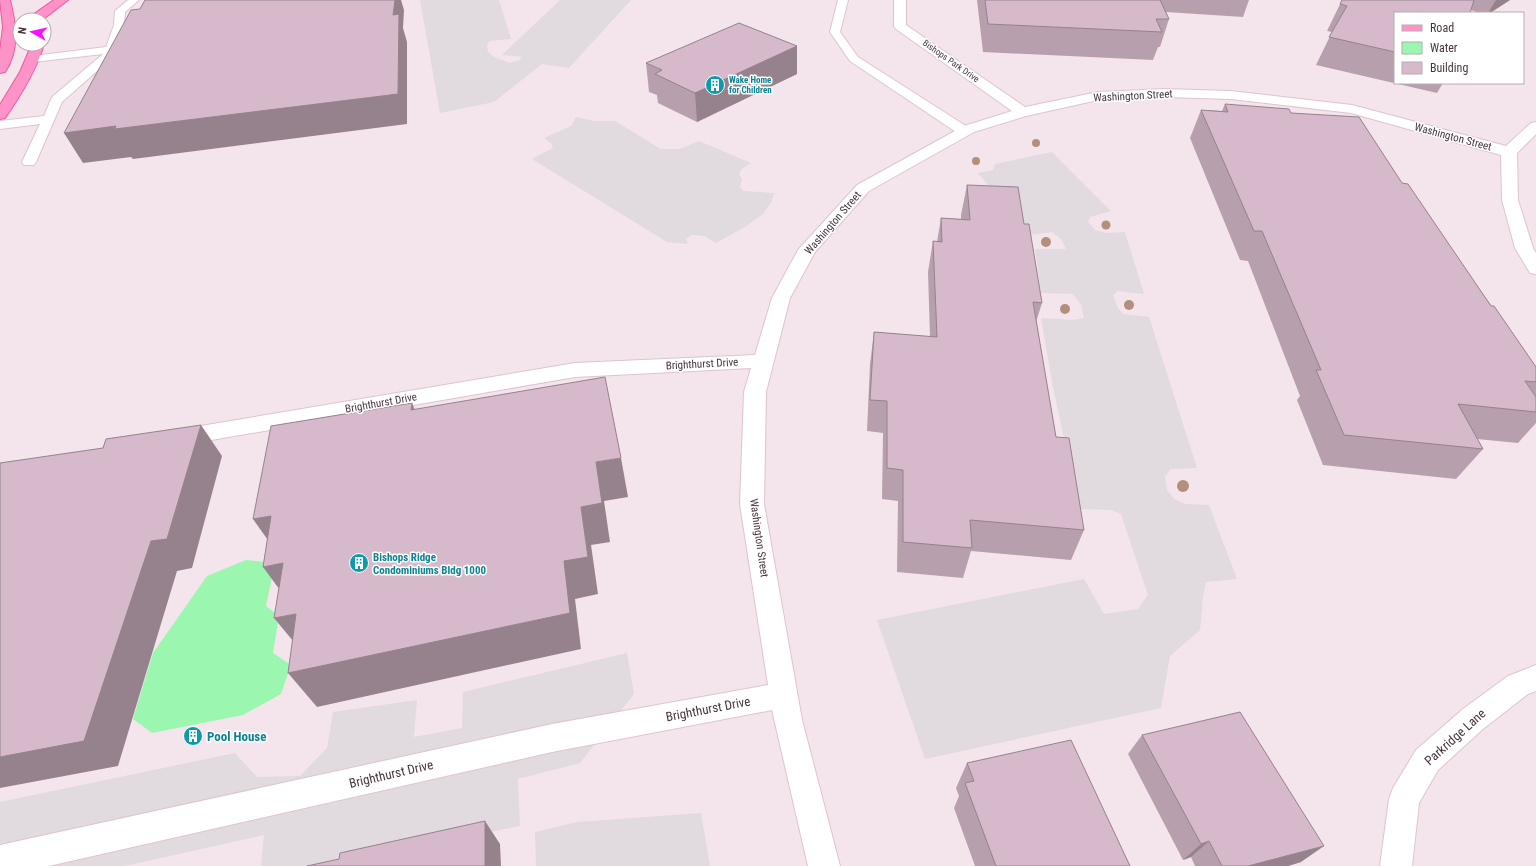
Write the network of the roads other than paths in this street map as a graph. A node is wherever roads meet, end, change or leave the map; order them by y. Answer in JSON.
{"nodes":[{"id":1,"x":4,"y":0,"type":"edge"},
{"id":2,"x":62,"y":0,"type":"edge"},
{"id":3,"x":134,"y":0,"type":"edge"},
{"id":4,"x":843,"y":0,"type":"edge"},
{"id":5,"x":900,"y":0,"type":"edge"},
{"id":6,"x":41,"y":12,"type":"edge"},
{"id":7,"x":109,"y":50,"type":"junction"},
{"id":8,"x":36,"y":52,"type":"edge"},
{"id":9,"x":34,"y":59,"type":"junction"},
{"id":10,"x":0,"y":69,"type":"edge"},
{"id":11,"x":1023,"y":112,"type":"junction"},
{"id":12,"x":0,"y":115,"type":"edge"},
{"id":13,"x":49,"y":119,"type":"junction"},
{"id":14,"x":0,"y":125,"type":"edge"},
{"id":15,"x":1536,"y":126,"type":"edge"},
{"id":16,"x":964,"y":131,"type":"junction"},
{"id":17,"x":1509,"y":152,"type":"junction"},
{"id":18,"x":30,"y":162,"type":"dead end"},
{"id":19,"x":1536,"y":269,"type":"edge"},
{"id":20,"x":764,"y":361,"type":"junction"},
{"id":21,"x":158,"y":442,"type":"edge"},
{"id":22,"x":1536,"y":678,"type":"edge"},
{"id":23,"x":784,"y":695,"type":"junction"},
{"id":24,"x":0,"y":861,"type":"edge"},
{"id":25,"x":824,"y":866,"type":"edge"},
{"id":26,"x":1396,"y":866,"type":"edge"}],
"edges":[{"from":1,"to":10,"type":"main road"},
{"from":2,"to":6,"type":"main road"},
{"from":3,"to":7,"type":"lane"},
{"from":4,"to":16,"type":"lane"},
{"from":5,"to":11,"type":"street","name":"Bishops Park Drive"},
{"from":7,"to":9,"type":"lane"},
{"from":7,"to":13,"type":"lane"},
{"from":8,"to":9,"type":"main road"},
{"from":9,"to":12,"type":"main road"},
{"from":11,"to":16,"type":"street","name":"Washington Street"},
{"from":11,"to":17,"type":"street","name":"Washington Street"},
{"from":13,"to":14,"type":"lane"},
{"from":13,"to":18,"type":"lane"},
{"from":15,"to":17,"type":"street"},
{"from":16,"to":20,"type":"street","name":"Washington Street"},
{"from":17,"to":19,"type":"street"},
{"from":20,"to":21,"type":"street","name":"Brighthurst Drive"},
{"from":20,"to":23,"type":"street","name":"Washington Street"},
{"from":22,"to":26,"type":"street","name":"Parkridge Lane"},
{"from":23,"to":24,"type":"street","name":"Brighthurst Drive"},
{"from":23,"to":25,"type":"street","name":"Washington Street"}]}
